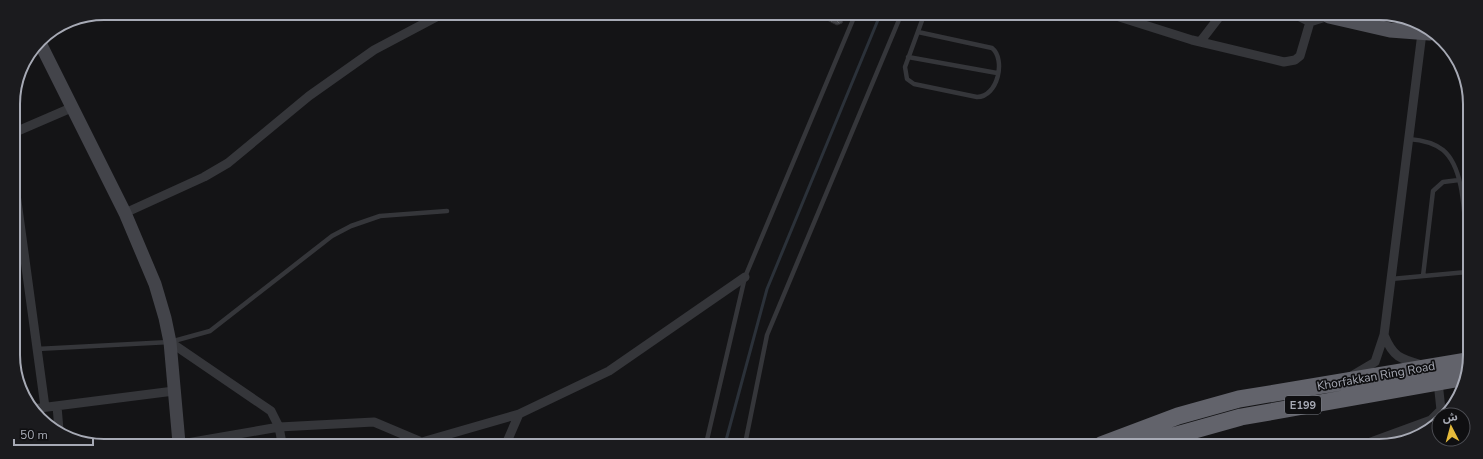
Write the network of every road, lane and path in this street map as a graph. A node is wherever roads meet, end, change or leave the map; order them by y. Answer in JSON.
{"nodes":[{"id":1,"x":431,"y":20,"type":"edge"},
{"id":2,"x":853,"y":20,"type":"edge"},
{"id":3,"x":899,"y":20,"type":"edge"},
{"id":4,"x":922,"y":20,"type":"edge"},
{"id":5,"x":1126,"y":20,"type":"edge"},
{"id":6,"x":1217,"y":20,"type":"edge"},
{"id":7,"x":1306,"y":20,"type":"edge"},
{"id":8,"x":1316,"y":20,"type":"edge"},
{"id":9,"x":1346,"y":20,"type":"edge"},
{"id":10,"x":1310,"y":22,"type":"junction"},
{"id":11,"x":918,"y":32,"type":"junction"},
{"id":12,"x":1424,"y":33,"type":"edge"},
{"id":13,"x":1426,"y":34,"type":"edge"},
{"id":14,"x":1200,"y":42,"type":"junction"},
{"id":15,"x":42,"y":48,"type":"edge"},
{"id":16,"x":908,"y":57,"type":"junction"},
{"id":17,"x":997,"y":73,"type":"junction"},
{"id":18,"x":71,"y":108,"type":"junction"},
{"id":19,"x":20,"y":130,"type":"edge"},
{"id":20,"x":1408,"y":139,"type":"junction"},
{"id":21,"x":1459,"y":180,"type":"junction"},
{"id":22,"x":447,"y":210,"type":"dead end"},
{"id":23,"x":1463,"y":211,"type":"edge"},
{"id":24,"x":125,"y":213,"type":"junction"},
{"id":25,"x":20,"y":223,"type":"edge"},
{"id":26,"x":1463,"y":272,"type":"edge"},
{"id":27,"x":745,"y":276,"type":"junction"},
{"id":28,"x":1423,"y":276,"type":"junction"},
{"id":29,"x":1391,"y":279,"type":"junction"},
{"id":30,"x":1384,"y":335,"type":"junction"},
{"id":31,"x":170,"y":342,"type":"junction"},
{"id":32,"x":37,"y":349,"type":"junction"},
{"id":33,"x":1462,"y":361,"type":"edge"},
{"id":34,"x":1427,"y":367,"type":"junction"},
{"id":35,"x":1460,"y":378,"type":"edge"},
{"id":36,"x":1336,"y":382,"type":"junction"},
{"id":37,"x":1438,"y":382,"type":"junction"},
{"id":38,"x":174,"y":390,"type":"junction"},
{"id":39,"x":57,"y":406,"type":"junction"},
{"id":40,"x":39,"y":407,"type":"edge"},
{"id":41,"x":45,"y":407,"type":"junction"},
{"id":42,"x":519,"y":414,"type":"junction"},
{"id":43,"x":59,"y":426,"type":"edge"},
{"id":44,"x":279,"y":427,"type":"junction"},
{"id":45,"x":179,"y":439,"type":"edge"},
{"id":46,"x":210,"y":439,"type":"edge"},
{"id":47,"x":281,"y":439,"type":"edge"},
{"id":48,"x":411,"y":439,"type":"edge"},
{"id":49,"x":428,"y":439,"type":"edge"},
{"id":50,"x":508,"y":439,"type":"edge"},
{"id":51,"x":707,"y":439,"type":"edge"},
{"id":52,"x":746,"y":439,"type":"edge"},
{"id":53,"x":1117,"y":439,"type":"edge"},
{"id":54,"x":1162,"y":439,"type":"edge"},
{"id":55,"x":1379,"y":439,"type":"edge"}],
"edges":[{"from":1,"to":24,"type":"street"},
{"from":2,"to":27,"type":"lane"},
{"from":3,"to":52,"type":"lane"},
{"from":4,"to":11,"type":"lane"},
{"from":5,"to":14,"type":"street"},
{"from":6,"to":14,"type":"street"},
{"from":7,"to":10,"type":"street"},
{"from":8,"to":10,"type":"street"},
{"from":9,"to":12,"type":"main road"},
{"from":10,"to":14,"type":"street"},
{"from":11,"to":16,"type":"lane"},
{"from":11,"to":17,"type":"lane"},
{"from":13,"to":20,"type":"street"},
{"from":15,"to":18,"type":"street"},
{"from":16,"to":17,"type":"lane"},
{"from":16,"to":17,"type":"lane"},
{"from":18,"to":19,"type":"street"},
{"from":18,"to":24,"type":"street"},
{"from":20,"to":21,"type":"lane"},
{"from":20,"to":29,"type":"street"},
{"from":21,"to":23,"type":"lane"},
{"from":21,"to":28,"type":"lane"},
{"from":22,"to":31,"type":"lane"},
{"from":24,"to":31,"type":"street"},
{"from":25,"to":32,"type":"street"},
{"from":26,"to":28,"type":"lane"},
{"from":27,"to":42,"type":"street"},
{"from":27,"to":51,"type":"lane"},
{"from":28,"to":29,"type":"lane"},
{"from":29,"to":30,"type":"street"},
{"from":30,"to":34,"type":"street"},
{"from":30,"to":36,"type":"street"},
{"from":31,"to":32,"type":"lane"},
{"from":31,"to":38,"type":"street"},
{"from":31,"to":44,"type":"street"},
{"from":32,"to":41,"type":"street"},
{"from":33,"to":34,"type":"highway","name":"Khorfakkan Ring Road","number":"E199"},
{"from":34,"to":36,"type":"highway","name":"Khorfakkan Ring Road","number":"E199"},
{"from":35,"to":37,"type":"highway","name":"Khorfakkan Ring Road","number":"E199"},
{"from":36,"to":53,"type":"highway","name":"Khorfakkan Ring Road","number":"E199"},
{"from":37,"to":54,"type":"highway","name":"Khorfakkan Ring Road","number":"E199"},
{"from":37,"to":55,"type":"street"},
{"from":38,"to":39,"type":"street"},
{"from":38,"to":45,"type":"street"},
{"from":39,"to":41,"type":"street"},
{"from":39,"to":43,"type":"street"},
{"from":40,"to":41,"type":"street"},
{"from":42,"to":49,"type":"street"},
{"from":42,"to":50,"type":"street"},
{"from":44,"to":46,"type":"street"},
{"from":44,"to":47,"type":"street"},
{"from":44,"to":48,"type":"street"}]}
